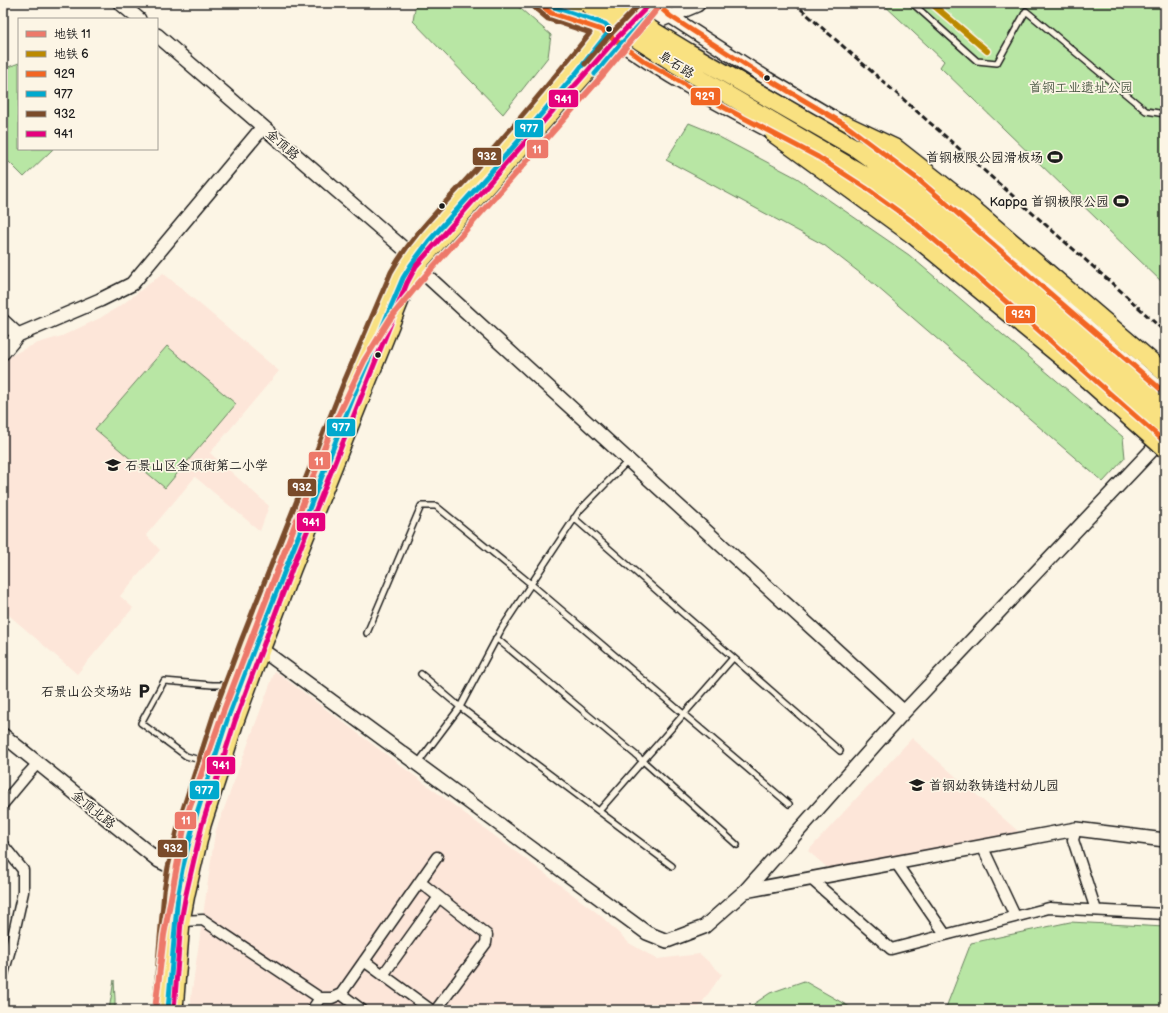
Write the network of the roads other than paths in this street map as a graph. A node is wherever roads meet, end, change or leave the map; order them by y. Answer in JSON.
{"nodes":[{"id":1,"x":120,"y":3,"type":"edge"},
{"id":2,"x":539,"y":3,"type":"edge"},
{"id":3,"x":563,"y":3,"type":"edge"},
{"id":4,"x":579,"y":3,"type":"edge"},
{"id":5,"x":587,"y":3,"type":"edge"},
{"id":6,"x":613,"y":3,"type":"edge"},
{"id":7,"x":621,"y":3,"type":"edge"},
{"id":8,"x":651,"y":3,"type":"edge"},
{"id":9,"x":655,"y":3,"type":"edge"},
{"id":10,"x":699,"y":3,"type":"edge"},
{"id":11,"x":912,"y":3,"type":"edge"},
{"id":12,"x":670,"y":16,"type":"junction"},
{"id":13,"x":138,"y":18,"type":"edge"},
{"id":14,"x":608,"y":35,"type":"junction"},
{"id":15,"x":158,"y":36,"type":"edge"},
{"id":16,"x":1165,"y":114,"type":"edge"},
{"id":17,"x":844,"y":124,"type":"junction"},
{"id":18,"x":263,"y":127,"type":"junction"},
{"id":19,"x":774,"y":134,"type":"junction"},
{"id":20,"x":413,"y":260,"type":"junction"},
{"id":21,"x":3,"y":322,"type":"edge"},
{"id":22,"x":18,"y":335,"type":"junction"},
{"id":23,"x":3,"y":353,"type":"edge"},
{"id":24,"x":1165,"y":373,"type":"edge"},
{"id":25,"x":1165,"y":393,"type":"edge"},
{"id":26,"x":1165,"y":408,"type":"edge"},
{"id":27,"x":1164,"y":440,"type":"edge"},
{"id":28,"x":629,"y":460,"type":"junction"},
{"id":29,"x":574,"y":518,"type":"junction"},
{"id":30,"x":531,"y":584,"type":"junction"},
{"id":31,"x":367,"y":633,"type":"dead end"},
{"id":32,"x":496,"y":638,"type":"junction"},
{"id":33,"x":261,"y":650,"type":"junction"},
{"id":34,"x":733,"y":658,"type":"junction"},
{"id":35,"x":421,"y":674,"type":"dead end"},
{"id":36,"x":232,"y":684,"type":"junction"},
{"id":37,"x":460,"y":707,"type":"junction"},
{"id":38,"x":904,"y":712,"type":"junction"},
{"id":39,"x":684,"y":714,"type":"junction"},
{"id":40,"x":3,"y":735,"type":"edge"},
{"id":41,"x":840,"y":751,"type":"dead end"},
{"id":42,"x":643,"y":761,"type":"junction"},
{"id":43,"x":38,"y":763,"type":"junction"},
{"id":44,"x":213,"y":764,"type":"junction"},
{"id":45,"x":417,"y":764,"type":"junction"},
{"id":46,"x":3,"y":804,"type":"edge"},
{"id":47,"x":789,"y":804,"type":"dead end"},
{"id":48,"x":599,"y":811,"type":"junction"},
{"id":49,"x":1076,"y":829,"type":"junction"},
{"id":50,"x":1165,"y":840,"type":"edge"},
{"id":51,"x":3,"y":845,"type":"edge"},
{"id":52,"x":737,"y":845,"type":"dead end"},
{"id":53,"x":982,"y":846,"type":"junction"},
{"id":54,"x":437,"y":857,"type":"dead end"},
{"id":55,"x":896,"y":862,"type":"junction"},
{"id":56,"x":672,"y":866,"type":"dead end"},
{"id":57,"x":183,"y":872,"type":"junction"},
{"id":58,"x":811,"y":879,"type":"junction"},
{"id":59,"x":420,"y":882,"type":"junction"},
{"id":60,"x":745,"y":891,"type":"junction"},
{"id":61,"x":439,"y":897,"type":"junction"},
{"id":62,"x":1096,"y":910,"type":"junction"},
{"id":63,"x":1165,"y":914,"type":"edge"},
{"id":64,"x":1015,"y":916,"type":"junction"},
{"id":65,"x":181,"y":922,"type":"junction"},
{"id":66,"x":945,"y":934,"type":"junction"},
{"id":67,"x":364,"y":961,"type":"junction"},
{"id":68,"x":3,"y":974,"type":"edge"},
{"id":69,"x":383,"y":975,"type":"junction"},
{"id":70,"x":341,"y":994,"type":"junction"},
{"id":71,"x":320,"y":998,"type":"junction"},
{"id":72,"x":161,"y":1010,"type":"edge"},
{"id":73,"x":174,"y":1010,"type":"edge"},
{"id":74,"x":319,"y":1010,"type":"edge"},
{"id":75,"x":362,"y":1010,"type":"edge"},
{"id":76,"x":431,"y":1010,"type":"edge"},
{"id":77,"x":436,"y":1010,"type":"edge"}],
"edges":[{"from":1,"to":13,"type":"street"},
{"from":2,"to":14,"type":"street"},
{"from":3,"to":14,"type":"main road"},
{"from":4,"to":14,"type":"main road"},
{"from":5,"to":27,"type":"highway","name":"阜石路","bridge":true},
{"from":6,"to":26,"type":"highway","name":"阜石路","bridge":true},
{"from":7,"to":14,"type":"main road"},
{"from":8,"to":14,"type":"main road"},
{"from":9,"to":12,"type":"street"},
{"from":10,"to":12,"type":"street"},
{"from":11,"to":16,"type":"lane"},
{"from":12,"to":14,"type":"street"},
{"from":12,"to":17,"type":"street"},
{"from":14,"to":19,"type":"street"},
{"from":14,"to":20,"type":"highway"},
{"from":15,"to":18,"type":"street","name":"金顶路"},
{"from":17,"to":24,"type":"highway"},
{"from":17,"to":25,"type":"street"},
{"from":18,"to":20,"type":"street","name":"金顶路"},
{"from":18,"to":22,"type":"street"},
{"from":19,"to":27,"type":"highway","bridge":true},
{"from":19,"to":27,"type":"street"},
{"from":20,"to":28,"type":"street","name":"金顶路"},
{"from":20,"to":33,"type":"highway"},
{"from":20,"to":36,"type":"highway"},
{"from":21,"to":22,"type":"street"},
{"from":22,"to":23,"type":"street"},
{"from":27,"to":38,"type":"street"},
{"from":28,"to":29,"type":"lane"},
{"from":28,"to":38,"type":"street","name":"金顶路"},
{"from":29,"to":30,"type":"lane"},
{"from":29,"to":34,"type":"lane"},
{"from":30,"to":31,"type":"lane"},
{"from":30,"to":32,"type":"lane"},
{"from":30,"to":39,"type":"lane"},
{"from":32,"to":37,"type":"lane"},
{"from":32,"to":42,"type":"lane"},
{"from":33,"to":44,"type":"highway"},
{"from":33,"to":45,"type":"street"},
{"from":34,"to":39,"type":"lane"},
{"from":34,"to":41,"type":"lane"},
{"from":35,"to":37,"type":"lane"},
{"from":36,"to":44,"type":"highway"},
{"from":36,"to":44,"type":"lane"},
{"from":37,"to":45,"type":"lane"},
{"from":37,"to":48,"type":"lane"},
{"from":38,"to":60,"type":"street"},
{"from":39,"to":42,"type":"lane"},
{"from":39,"to":47,"type":"lane"},
{"from":40,"to":43,"type":"street","name":"金顶北路"},
{"from":42,"to":48,"type":"lane"},
{"from":42,"to":52,"type":"lane"},
{"from":43,"to":46,"type":"street"},
{"from":43,"to":57,"type":"street","name":"金顶北路"},
{"from":44,"to":57,"type":"highway"},
{"from":45,"to":60,"type":"street"},
{"from":48,"to":56,"type":"lane"},
{"from":49,"to":50,"type":"street"},
{"from":49,"to":53,"type":"street"},
{"from":49,"to":62,"type":"street"},
{"from":51,"to":68,"type":"street"},
{"from":53,"to":55,"type":"street"},
{"from":53,"to":64,"type":"street"},
{"from":54,"to":59,"type":"street"},
{"from":55,"to":58,"type":"street"},
{"from":55,"to":66,"type":"street"},
{"from":57,"to":65,"type":"highway"},
{"from":57,"to":72,"type":"highway"},
{"from":58,"to":60,"type":"street"},
{"from":58,"to":66,"type":"street"},
{"from":59,"to":61,"type":"street"},
{"from":59,"to":67,"type":"street"},
{"from":61,"to":69,"type":"street"},
{"from":61,"to":77,"type":"street"},
{"from":62,"to":63,"type":"street"},
{"from":62,"to":64,"type":"street"},
{"from":64,"to":66,"type":"street"},
{"from":65,"to":71,"type":"street"},
{"from":65,"to":73,"type":"highway"},
{"from":67,"to":69,"type":"street"},
{"from":67,"to":70,"type":"street"},
{"from":69,"to":76,"type":"street"},
{"from":70,"to":71,"type":"street"},
{"from":70,"to":75,"type":"street"},
{"from":71,"to":74,"type":"street"}]}
